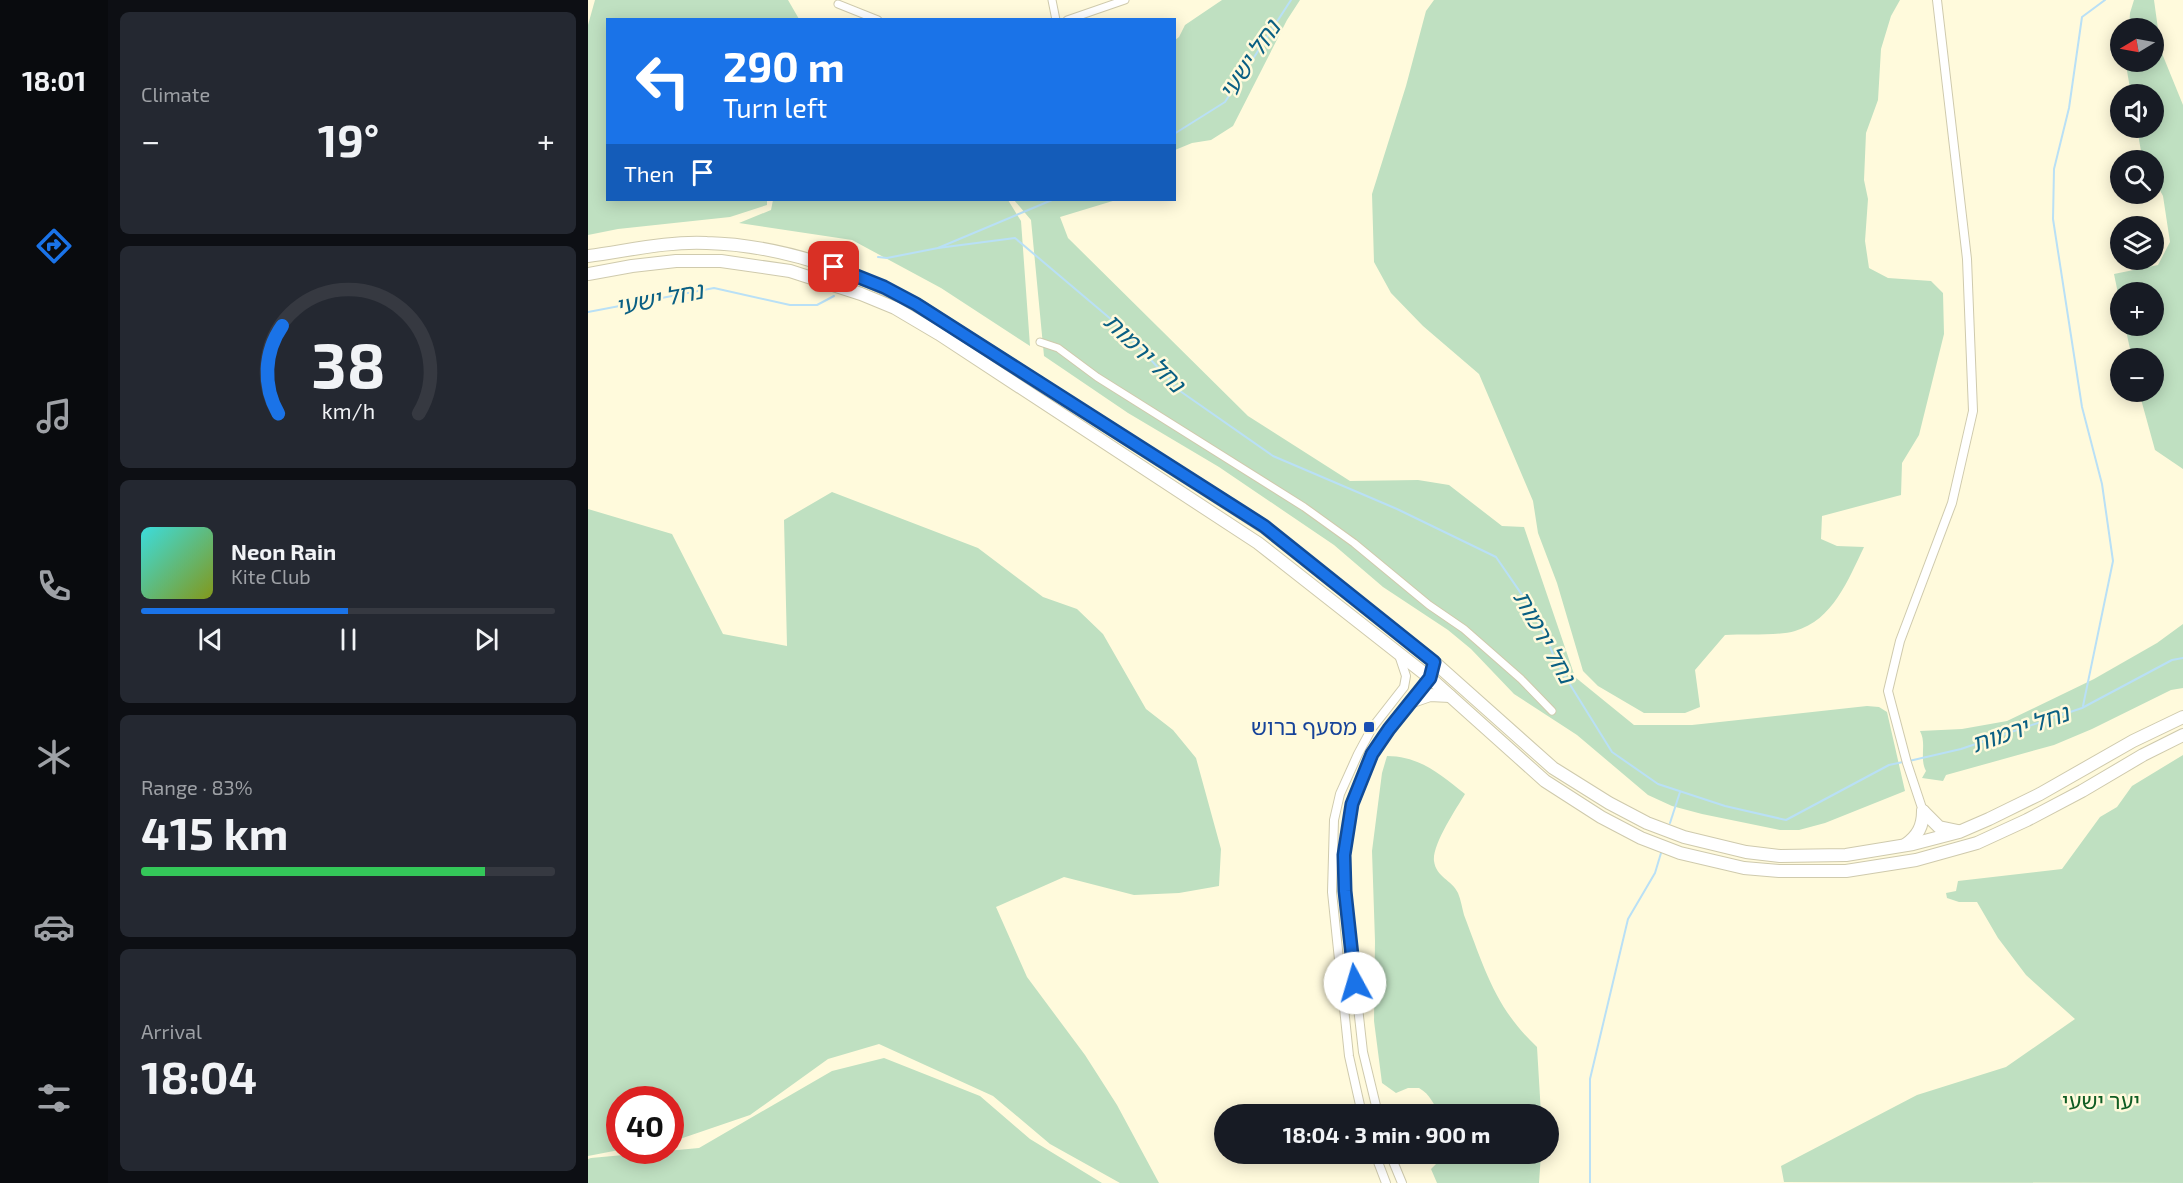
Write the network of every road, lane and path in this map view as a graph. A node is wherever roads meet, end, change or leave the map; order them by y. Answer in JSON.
{"nodes":[{"id":1,"x":1052,"y":0,"type":"edge"},
{"id":2,"x":1125,"y":0,"type":"edge"},
{"id":3,"x":1937,"y":0,"type":"edge"},
{"id":4,"x":838,"y":4,"type":"dead end"},
{"id":5,"x":873,"y":18,"type":"edge"},
{"id":6,"x":1056,"y":18,"type":"edge"},
{"id":7,"x":1073,"y":18,"type":"edge"},
{"id":8,"x":588,"y":256,"type":"edge"},
{"id":9,"x":588,"y":274,"type":"edge"},
{"id":10,"x":1040,"y":342,"type":"dead end"},
{"id":11,"x":1397,"y":652,"type":"junction"},
{"id":12,"x":1434,"y":662,"type":"junction"},
{"id":13,"x":1430,"y":678,"type":"junction"},
{"id":14,"x":1451,"y":697,"type":"junction"},
{"id":15,"x":1410,"y":702,"type":"junction"},
{"id":16,"x":1552,"y":711,"type":"dead end"},
{"id":17,"x":2183,"y":717,"type":"edge"},
{"id":18,"x":2183,"y":735,"type":"edge"},
{"id":19,"x":1923,"y":811,"type":"junction"},
{"id":20,"x":1959,"y":831,"type":"junction"},
{"id":21,"x":1904,"y":846,"type":"junction"},
{"id":22,"x":1360,"y":1104,"type":"edge"},
{"id":23,"x":1376,"y":1104,"type":"edge"},
{"id":24,"x":1378,"y":1164,"type":"edge"},
{"id":25,"x":1394,"y":1164,"type":"edge"},
{"id":26,"x":1386,"y":1183,"type":"edge"},
{"id":27,"x":1402,"y":1183,"type":"edge"}],
"edges":[{"from":1,"to":6,"type":"street"},
{"from":2,"to":7,"type":"street"},
{"from":3,"to":19,"type":"street"},
{"from":4,"to":5,"type":"street"},
{"from":8,"to":12,"type":"highway"},
{"from":9,"to":11,"type":"highway"},
{"from":10,"to":16,"type":"street"},
{"from":11,"to":13,"type":"highway"},
{"from":11,"to":22,"type":"street"},
{"from":12,"to":13,"type":"street"},
{"from":12,"to":21,"type":"highway"},
{"from":13,"to":14,"type":"highway"},
{"from":13,"to":15,"type":"street"},
{"from":14,"to":15,"type":"highway"},
{"from":14,"to":18,"type":"highway"},
{"from":15,"to":23,"type":"street"},
{"from":17,"to":20,"type":"highway"},
{"from":19,"to":20,"type":"highway"},
{"from":19,"to":21,"type":"highway"},
{"from":20,"to":21,"type":"highway"},
{"from":24,"to":26,"type":"street"},
{"from":25,"to":27,"type":"street"}]}
